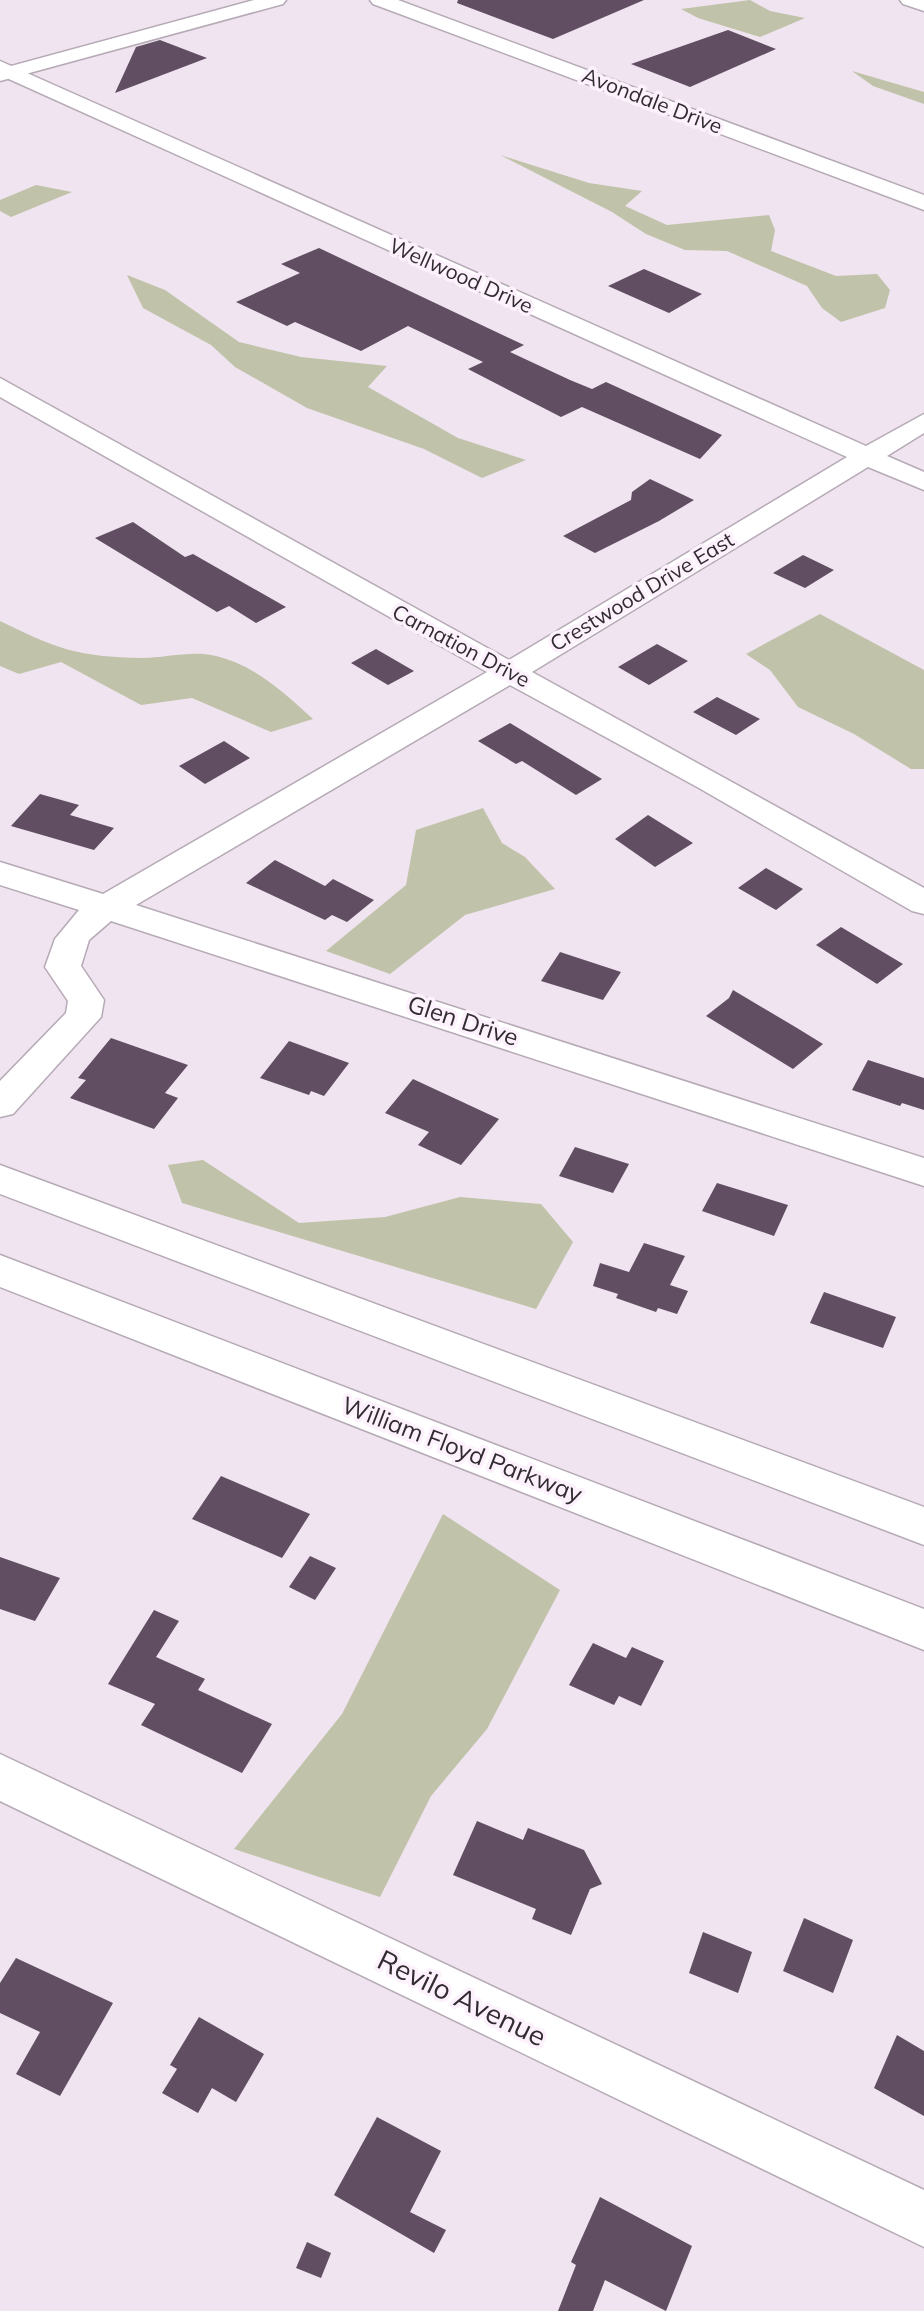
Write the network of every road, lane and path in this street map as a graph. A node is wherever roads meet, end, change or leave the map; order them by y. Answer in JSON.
{"nodes":[{"id":1,"x":276,"y":0,"type":"edge"},
{"id":2,"x":380,"y":0,"type":"edge"},
{"id":3,"x":909,"y":0,"type":"edge"},
{"id":4,"x":924,"y":5,"type":"edge"},
{"id":5,"x":4,"y":71,"type":"edge"},
{"id":6,"x":924,"y":203,"type":"edge"},
{"id":7,"x":0,"y":386,"type":"edge"},
{"id":8,"x":924,"y":422,"type":"edge"},
{"id":9,"x":867,"y":456,"type":"junction"},
{"id":10,"x":924,"y":482,"type":"edge"},
{"id":11,"x":510,"y":672,"type":"junction"},
{"id":12,"x":0,"y":873,"type":"edge"},
{"id":13,"x":924,"y":903,"type":"edge"},
{"id":14,"x":105,"y":908,"type":"junction"},
{"id":15,"x":0,"y":1104,"type":"edge"},
{"id":16,"x":924,"y":1172,"type":"edge"},
{"id":17,"x":0,"y":1179,"type":"edge"},
{"id":18,"x":0,"y":1270,"type":"edge"},
{"id":19,"x":924,"y":1526,"type":"edge"},
{"id":20,"x":924,"y":1630,"type":"edge"},
{"id":21,"x":0,"y":1777,"type":"edge"},
{"id":22,"x":924,"y":2219,"type":"edge"}],
"edges":[{"from":1,"to":5,"type":"main road"},
{"from":2,"to":6,"type":"main road","name":"Avondale Drive"},
{"from":3,"to":4,"type":"main road"},
{"from":5,"to":9,"type":"main road","name":"Wellwood Drive"},
{"from":7,"to":11,"type":"main road","name":"Carnation Drive"},
{"from":8,"to":9,"type":"main road","name":"Crestwood Drive East"},
{"from":9,"to":10,"type":"main road","name":"Wellwood Drive"},
{"from":9,"to":11,"type":"main road","name":"Crestwood Drive East"},
{"from":11,"to":13,"type":"main road","name":"Carnation Drive"},
{"from":11,"to":14,"type":"main road","name":"Crestwood Drive East"},
{"from":12,"to":14,"type":"main road","name":"Glen Drive"},
{"from":14,"to":15,"type":"main road","name":"Crestwood Drive East"},
{"from":14,"to":16,"type":"main road","name":"Glen Drive"},
{"from":17,"to":19,"type":"main road"},
{"from":18,"to":20,"type":"main road","name":"William Floyd Parkway"},
{"from":21,"to":22,"type":"main road","name":"Revilo Avenue"}]}
